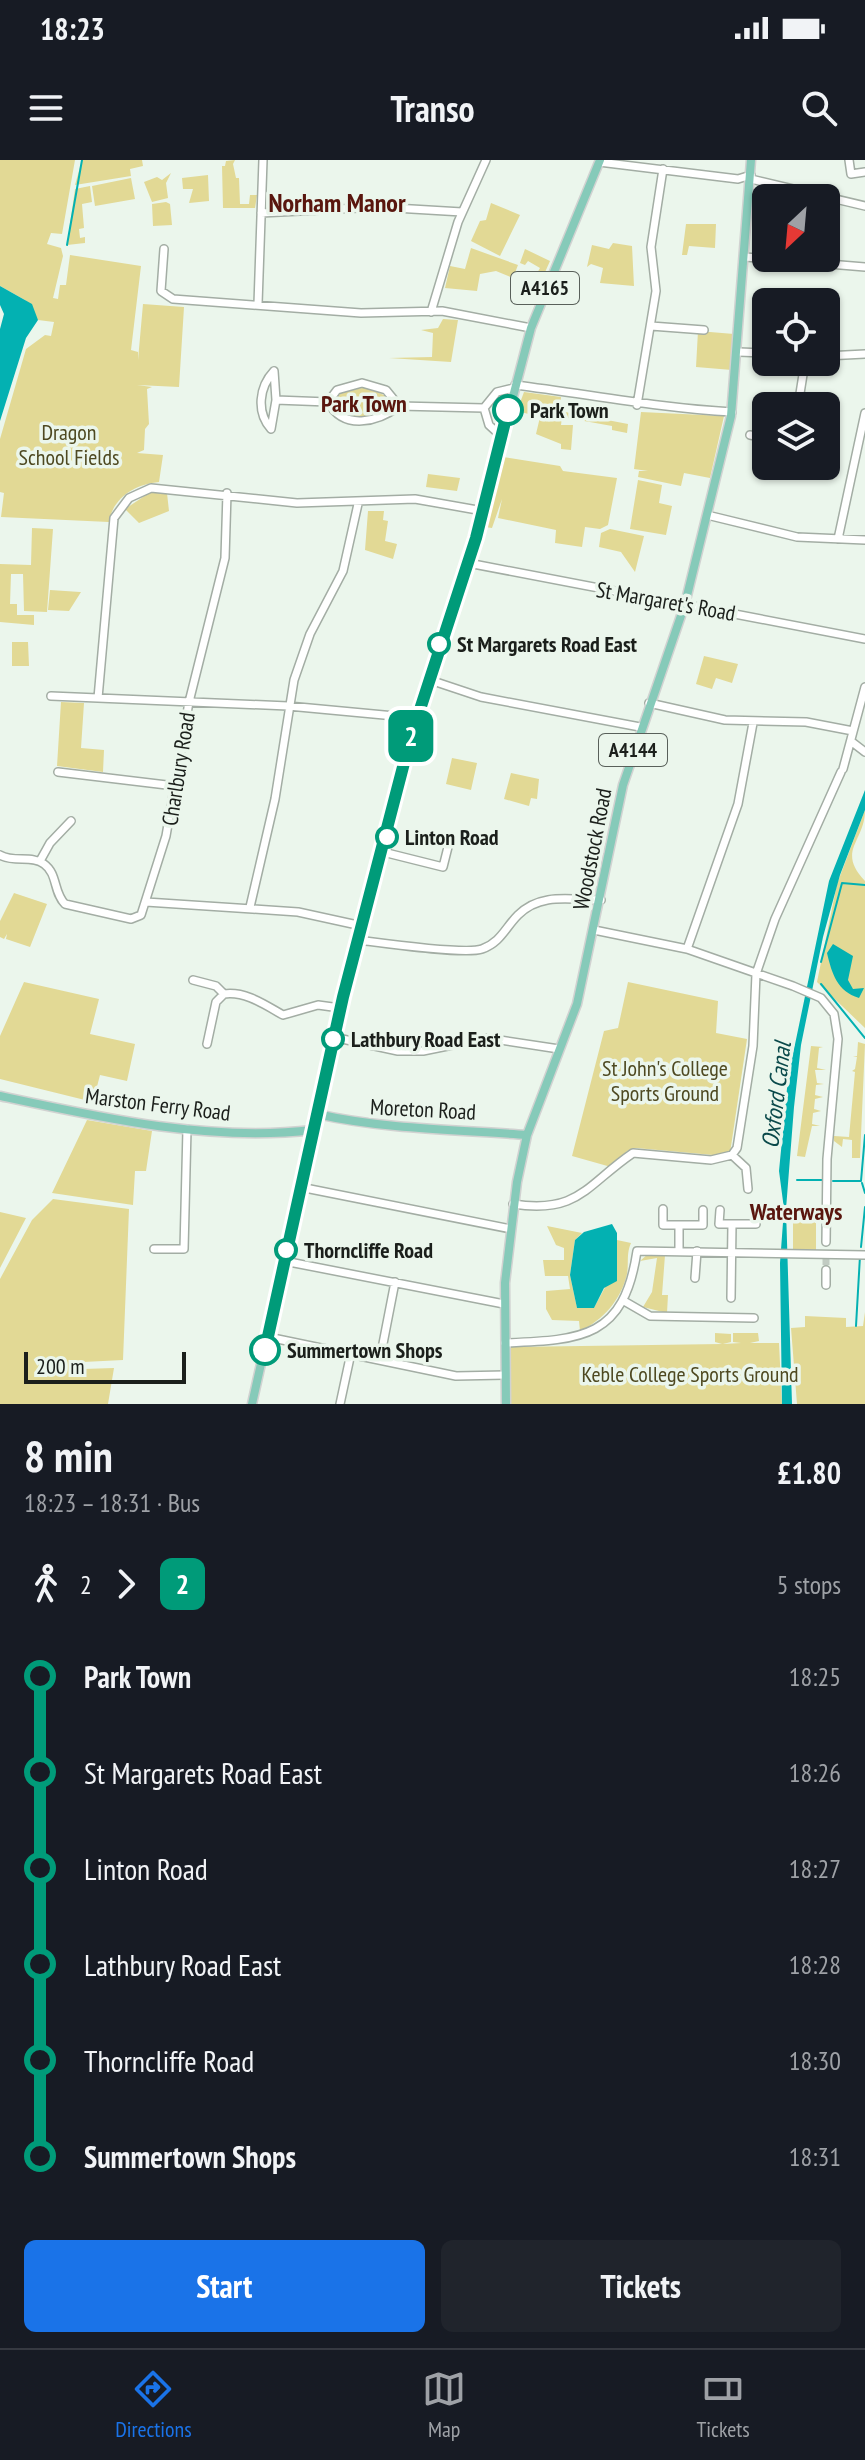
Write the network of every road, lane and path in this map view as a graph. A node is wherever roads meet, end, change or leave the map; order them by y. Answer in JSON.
{"nodes":[{"id":1,"x":263,"y":160,"type":"edge"},
{"id":2,"x":486,"y":160,"type":"edge"},
{"id":3,"x":751,"y":160,"type":"edge"},
{"id":4,"x":849,"y":160,"type":"edge"},
{"id":5,"x":600,"y":161,"type":"edge"},
{"id":6,"x":663,"y":169,"type":"junction"},
{"id":7,"x":865,"y":172,"type":"edge"},
{"id":8,"x":751,"y":178,"type":"junction"},
{"id":9,"x":865,"y":206,"type":"edge"},
{"id":10,"x":462,"y":212,"type":"junction"},
{"id":11,"x":261,"y":213,"type":"junction"},
{"id":12,"x":164,"y":249,"type":"dead end"},
{"id":13,"x":745,"y":257,"type":"junction"},
{"id":14,"x":865,"y":267,"type":"edge"},
{"id":15,"x":258,"y":304,"type":"junction"},
{"id":16,"x":431,"y":312,"type":"junction"},
{"id":17,"x":651,"y":326,"type":"junction"},
{"id":18,"x":531,"y":328,"type":"junction"},
{"id":19,"x":704,"y":330,"type":"dead end"},
{"id":20,"x":739,"y":352,"type":"junction"},
{"id":21,"x":752,"y":352,"type":"edge"},
{"id":22,"x":865,"y":354,"type":"edge"},
{"id":23,"x":840,"y":355,"type":"edge"},
{"id":24,"x":514,"y":386,"type":"junction"},
{"id":25,"x":276,"y":400,"type":"junction"},
{"id":26,"x":328,"y":402,"type":"junction"},
{"id":27,"x":637,"y":405,"type":"junction"},
{"id":28,"x":399,"y":406,"type":"junction"},
{"id":29,"x":484,"y":408,"type":"junction"},
{"id":30,"x":732,"y":412,"type":"junction"},
{"id":31,"x":865,"y":413,"type":"edge"},
{"id":32,"x":863,"y":434,"type":"edge"},
{"id":33,"x":501,"y":436,"type":"junction"},
{"id":34,"x":227,"y":493,"type":"junction"},
{"id":35,"x":358,"y":504,"type":"junction"},
{"id":36,"x":483,"y":511,"type":"junction"},
{"id":37,"x":707,"y":515,"type":"junction"},
{"id":38,"x":838,"y":539,"type":"junction"},
{"id":39,"x":865,"y":540,"type":"edge"},
{"id":40,"x":468,"y":563,"type":"junction"},
{"id":41,"x":685,"y":604,"type":"junction"},
{"id":42,"x":865,"y":639,"type":"edge"},
{"id":43,"x":427,"y":679,"type":"junction"},
{"id":44,"x":865,"y":687,"type":"edge"},
{"id":45,"x":51,"y":696,"type":"dead end"},
{"id":46,"x":98,"y":698,"type":"junction"},
{"id":47,"x":189,"y":702,"type":"junction"},
{"id":48,"x":649,"y":703,"type":"junction"},
{"id":49,"x":288,"y":706,"type":"junction"},
{"id":50,"x":416,"y":718,"type":"junction"},
{"id":51,"x":753,"y":723,"type":"junction"},
{"id":52,"x":640,"y":727,"type":"junction"},
{"id":53,"x":849,"y":730,"type":"junction"},
{"id":54,"x":851,"y":746,"type":"junction"},
{"id":55,"x":865,"y":753,"type":"edge"},
{"id":56,"x":58,"y":772,"type":"dead end"},
{"id":57,"x":175,"y":786,"type":"junction"},
{"id":58,"x":71,"y":821,"type":"dead end"},
{"id":59,"x":449,"y":843,"type":"dead end"},
{"id":60,"x":383,"y":852,"type":"junction"},
{"id":61,"x":0,"y":855,"type":"edge"},
{"id":62,"x":40,"y":861,"type":"junction"},
{"id":63,"x":601,"y":900,"type":"junction"},
{"id":64,"x":146,"y":902,"type":"junction"},
{"id":65,"x":250,"y":907,"type":"junction"},
{"id":66,"x":362,"y":926,"type":"junction"},
{"id":67,"x":594,"y":930,"type":"junction"},
{"id":68,"x":358,"y":940,"type":"junction"},
{"id":69,"x":687,"y":949,"type":"junction"},
{"id":70,"x":756,"y":974,"type":"junction"},
{"id":71,"x":193,"y":980,"type":"dead end"},
{"id":72,"x":224,"y":994,"type":"junction"},
{"id":73,"x":340,"y":1008,"type":"junction"},
{"id":74,"x":333,"y":1037,"type":"junction"},
{"id":75,"x":207,"y":1044,"type":"dead end"},
{"id":76,"x":559,"y":1049,"type":"junction"},
{"id":77,"x":0,"y":1096,"type":"edge"},
{"id":78,"x":317,"y":1114,"type":"junction"},
{"id":79,"x":187,"y":1129,"type":"junction"},
{"id":80,"x":313,"y":1130,"type":"junction"},
{"id":81,"x":527,"y":1135,"type":"junction"},
{"id":82,"x":732,"y":1155,"type":"junction"},
{"id":83,"x":300,"y":1187,"type":"junction"},
{"id":84,"x":748,"y":1189,"type":"dead end"},
{"id":85,"x":513,"y":1204,"type":"junction"},
{"id":86,"x":663,"y":1209,"type":"dead end"},
{"id":87,"x":756,"y":1209,"type":"dead end"},
{"id":88,"x":703,"y":1210,"type":"dead end"},
{"id":89,"x":720,"y":1210,"type":"dead end"},
{"id":90,"x":732,"y":1224,"type":"junction"},
{"id":91,"x":679,"y":1225,"type":"junction"},
{"id":92,"x":511,"y":1229,"type":"junction"},
{"id":93,"x":826,"y":1242,"type":"dead end"},
{"id":94,"x":154,"y":1249,"type":"dead end"},
{"id":95,"x":679,"y":1251,"type":"junction"},
{"id":96,"x":697,"y":1251,"type":"junction"},
{"id":97,"x":731,"y":1251,"type":"junction"},
{"id":98,"x":865,"y":1255,"type":"edge"},
{"id":99,"x":284,"y":1261,"type":"junction"},
{"id":100,"x":826,"y":1270,"type":"tunnel mouth"},
{"id":101,"x":695,"y":1278,"type":"dead end"},
{"id":102,"x":395,"y":1282,"type":"junction"},
{"id":103,"x":826,"y":1285,"type":"dead end"},
{"id":104,"x":731,"y":1298,"type":"dead end"},
{"id":105,"x":624,"y":1301,"type":"junction"},
{"id":106,"x":504,"y":1304,"type":"junction"},
{"id":107,"x":754,"y":1318,"type":"dead end"},
{"id":108,"x":268,"y":1337,"type":"junction"},
{"id":109,"x":505,"y":1343,"type":"junction"},
{"id":110,"x":351,"y":1353,"type":"junction"},
{"id":111,"x":380,"y":1359,"type":"junction"},
{"id":112,"x":505,"y":1375,"type":"junction"},
{"id":113,"x":252,"y":1404,"type":"edge"},
{"id":114,"x":340,"y":1404,"type":"edge"},
{"id":115,"x":506,"y":1404,"type":"edge"}],
"edges":[{"from":1,"to":11,"type":"street"},
{"from":2,"to":10,"type":"street"},
{"from":3,"to":8,"type":"main road","name":"Woodstock Road","number":"A4144"},
{"from":4,"to":7,"type":"street"},
{"from":5,"to":6,"type":"street"},
{"from":5,"to":18,"type":"main road","number":"A4165"},
{"from":6,"to":8,"type":"street"},
{"from":6,"to":17,"type":"street"},
{"from":8,"to":9,"type":"street"},
{"from":8,"to":13,"type":"main road","name":"Woodstock Road","number":"A4144"},
{"from":10,"to":11,"type":"street"},
{"from":10,"to":16,"type":"street"},
{"from":11,"to":15,"type":"street"},
{"from":12,"to":15,"type":"street"},
{"from":13,"to":14,"type":"street"},
{"from":13,"to":20,"type":"main road","name":"Woodstock Road","number":"A4144"},
{"from":15,"to":16,"type":"street"},
{"from":16,"to":18,"type":"street"},
{"from":17,"to":19,"type":"street"},
{"from":17,"to":27,"type":"street"},
{"from":18,"to":24,"type":"main road","number":"A4165"},
{"from":20,"to":21,"type":"street"},
{"from":20,"to":30,"type":"main road","name":"Woodstock Road","number":"A4144"},
{"from":22,"to":23,"type":"street"},
{"from":24,"to":27,"type":"street"},
{"from":24,"to":29,"type":"street"},
{"from":24,"to":33,"type":"main road","number":"A4165"},
{"from":25,"to":25,"type":"street"},
{"from":25,"to":26,"type":"street"},
{"from":26,"to":28,"type":"street"},
{"from":26,"to":28,"type":"street"},
{"from":27,"to":30,"type":"street"},
{"from":28,"to":29,"type":"street"},
{"from":29,"to":33,"type":"street"},
{"from":30,"to":37,"type":"main road","name":"Woodstock Road","number":"A4144"},
{"from":31,"to":32,"type":"street"},
{"from":32,"to":38,"type":"street"},
{"from":33,"to":36,"type":"main road","number":"A4165"},
{"from":34,"to":35,"type":"street"},
{"from":34,"to":46,"type":"street"},
{"from":34,"to":47,"type":"street","name":"Charlbury Road"},
{"from":35,"to":36,"type":"street"},
{"from":35,"to":49,"type":"street"},
{"from":36,"to":40,"type":"main road","number":"A4165"},
{"from":37,"to":38,"type":"street"},
{"from":37,"to":41,"type":"main road","name":"Woodstock Road","number":"A4144"},
{"from":38,"to":39,"type":"street"},
{"from":40,"to":41,"type":"street","name":"St Margaret's Road"},
{"from":40,"to":43,"type":"main road","number":"A4165"},
{"from":41,"to":42,"type":"street","name":"St Margaret's Road"},
{"from":41,"to":48,"type":"main road","name":"Woodstock Road","number":"A4144"},
{"from":43,"to":50,"type":"main road","number":"A4165"},
{"from":43,"to":52,"type":"street"},
{"from":44,"to":53,"type":"street"},
{"from":45,"to":46,"type":"street"},
{"from":46,"to":47,"type":"street"},
{"from":47,"to":49,"type":"street"},
{"from":47,"to":57,"type":"street","name":"Charlbury Road"},
{"from":48,"to":51,"type":"street"},
{"from":48,"to":52,"type":"main road","name":"Woodstock Road","number":"A4144"},
{"from":49,"to":50,"type":"street"},
{"from":49,"to":65,"type":"street"},
{"from":50,"to":60,"type":"main road","number":"A4165"},
{"from":51,"to":53,"type":"street"},
{"from":51,"to":69,"type":"street"},
{"from":52,"to":63,"type":"main road","name":"Woodstock Road","number":"A4144"},
{"from":53,"to":54,"type":"street"},
{"from":54,"to":55,"type":"street"},
{"from":54,"to":70,"type":"street"},
{"from":56,"to":57,"type":"street"},
{"from":57,"to":64,"type":"street","name":"Charlbury Road"},
{"from":58,"to":62,"type":"street"},
{"from":59,"to":60,"type":"street"},
{"from":60,"to":66,"type":"main road","number":"A4165"},
{"from":61,"to":62,"type":"street"},
{"from":62,"to":64,"type":"street"},
{"from":63,"to":67,"type":"main road","name":"Woodstock Road","number":"A4144"},
{"from":63,"to":68,"type":"street"},
{"from":64,"to":65,"type":"street"},
{"from":65,"to":66,"type":"street"},
{"from":66,"to":68,"type":"main road","number":"A4165"},
{"from":67,"to":69,"type":"street"},
{"from":67,"to":76,"type":"main road","name":"Woodstock Road","number":"A4144"},
{"from":68,"to":73,"type":"main road","number":"A4165"},
{"from":69,"to":70,"type":"street"},
{"from":70,"to":82,"type":"street"},
{"from":70,"to":93,"type":"street"},
{"from":71,"to":72,"type":"street"},
{"from":72,"to":73,"type":"street"},
{"from":72,"to":75,"type":"street"},
{"from":73,"to":74,"type":"main road","number":"A4165"},
{"from":74,"to":76,"type":"street"},
{"from":74,"to":78,"type":"main road","number":"A4165"},
{"from":76,"to":81,"type":"main road","name":"Woodstock Road","number":"A4144"},
{"from":77,"to":79,"type":"main road","name":"Marston Ferry Road"},
{"from":78,"to":80,"type":"main road","number":"A4165"},
{"from":78,"to":81,"type":"main road","name":"Moreton Road"},
{"from":79,"to":80,"type":"main road","name":"Marston Ferry Road"},
{"from":79,"to":94,"type":"street"},
{"from":80,"to":83,"type":"main road","number":"A4165"},
{"from":81,"to":85,"type":"main road","name":"Woodstock Road","number":"A4144"},
{"from":82,"to":84,"type":"street"},
{"from":82,"to":85,"type":"street"},
{"from":83,"to":92,"type":"street"},
{"from":83,"to":99,"type":"main road","number":"A4165"},
{"from":85,"to":92,"type":"main road","name":"Woodstock Road","number":"A4144"},
{"from":86,"to":91,"type":"street"},
{"from":87,"to":90,"type":"street"},
{"from":88,"to":91,"type":"street"},
{"from":89,"to":90,"type":"street"},
{"from":90,"to":97,"type":"street"},
{"from":91,"to":95,"type":"street"},
{"from":92,"to":106,"type":"main road","name":"Woodstock Road","number":"A4144"},
{"from":95,"to":96,"type":"street"},
{"from":95,"to":105,"type":"street"},
{"from":96,"to":97,"type":"street"},
{"from":96,"to":101,"type":"street"},
{"from":97,"to":98,"type":"street"},
{"from":97,"to":104,"type":"street"},
{"from":99,"to":102,"type":"street"},
{"from":99,"to":108,"type":"main road","number":"A4165"},
{"from":100,"to":103,"type":"street"},
{"from":102,"to":106,"type":"street"},
{"from":102,"to":111,"type":"street"},
{"from":105,"to":107,"type":"street"},
{"from":105,"to":109,"type":"street"},
{"from":106,"to":109,"type":"main road","name":"Woodstock Road","number":"A4144"},
{"from":108,"to":110,"type":"street"},
{"from":108,"to":113,"type":"main road","number":"A4165"},
{"from":109,"to":112,"type":"main road","name":"Woodstock Road","number":"A4144"},
{"from":110,"to":111,"type":"street"},
{"from":110,"to":114,"type":"street"},
{"from":111,"to":112,"type":"street"},
{"from":112,"to":115,"type":"main road","name":"Woodstock Road","number":"A4144"}]}
